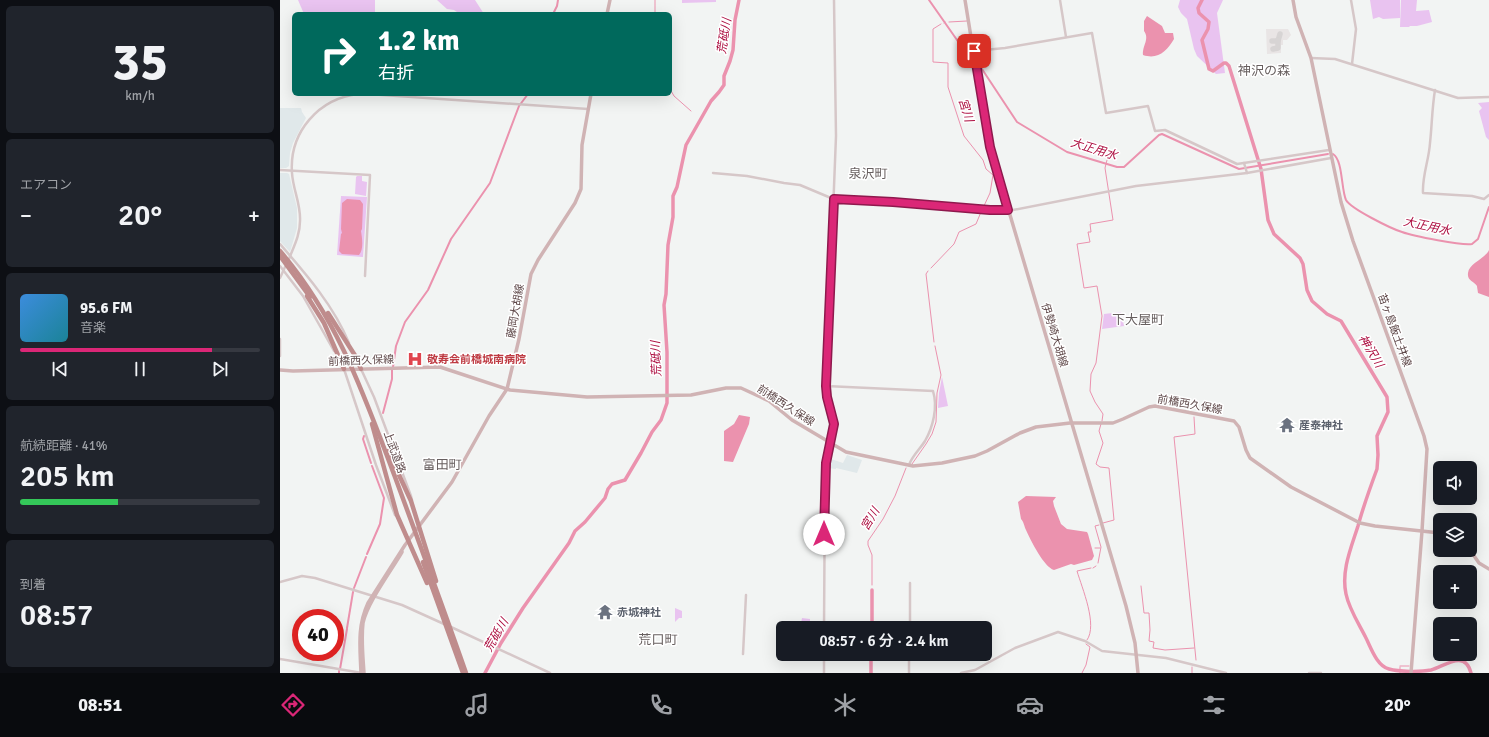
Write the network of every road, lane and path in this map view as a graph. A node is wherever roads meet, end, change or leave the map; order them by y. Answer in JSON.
{"nodes":[{"id":1,"x":610,"y":0,"type":"edge"},
{"id":2,"x":834,"y":0,"type":"edge"},
{"id":3,"x":964,"y":0,"type":"edge"},
{"id":4,"x":1060,"y":0,"type":"edge"},
{"id":5,"x":1293,"y":0,"type":"edge"},
{"id":6,"x":1351,"y":0,"type":"edge"},
{"id":7,"x":607,"y":12,"type":"edge"},
{"id":8,"x":1066,"y":37,"type":"junction"},
{"id":9,"x":974,"y":51,"type":"junction"},
{"id":10,"x":1311,"y":58,"type":"junction"},
{"id":11,"x":1352,"y":64,"type":"junction"},
{"id":12,"x":1435,"y":90,"type":"junction"},
{"id":13,"x":351,"y":96,"type":"edge"},
{"id":14,"x":396,"y":96,"type":"edge"},
{"id":15,"x":591,"y":96,"type":"edge"},
{"id":16,"x":1489,"y":97,"type":"edge"},
{"id":17,"x":588,"y":110,"type":"junction"},
{"id":18,"x":1329,"y":150,"type":"junction"},
{"id":19,"x":1331,"y":158,"type":"junction"},
{"id":20,"x":1244,"y":163,"type":"junction"},
{"id":21,"x":280,"y":170,"type":"edge"},
{"id":22,"x":291,"y":170,"type":"junction"},
{"id":23,"x":1246,"y":170,"type":"junction"},
{"id":24,"x":713,"y":173,"type":"dead end"},
{"id":25,"x":1489,"y":195,"type":"edge"},
{"id":26,"x":834,"y":199,"type":"junction"},
{"id":27,"x":1008,"y":210,"type":"junction"},
{"id":28,"x":280,"y":244,"type":"edge"},
{"id":29,"x":280,"y":251,"type":"edge"},
{"id":30,"x":280,"y":256,"type":"edge"},
{"id":31,"x":290,"y":257,"type":"junction"},
{"id":32,"x":280,"y":266,"type":"edge"},
{"id":33,"x":284,"y":269,"type":"junction"},
{"id":34,"x":293,"y":270,"type":"junction"},
{"id":35,"x":365,"y":276,"type":"dead end"},
{"id":36,"x":280,"y":278,"type":"edge"},
{"id":37,"x":280,"y":339,"type":"edge"},
{"id":38,"x":349,"y":346,"type":"junction"},
{"id":39,"x":336,"y":352,"type":"junction"},
{"id":40,"x":354,"y":354,"type":"junction"},
{"id":41,"x":280,"y":356,"type":"edge"},
{"id":42,"x":344,"y":369,"type":"junction"},
{"id":43,"x":352,"y":369,"type":"junction"},
{"id":44,"x":361,"y":369,"type":"junction"},
{"id":45,"x":280,"y":370,"type":"edge"},
{"id":46,"x":355,"y":375,"type":"junction"},
{"id":47,"x":350,"y":384,"type":"junction"},
{"id":48,"x":826,"y":386,"type":"junction"},
{"id":49,"x":507,"y":389,"type":"junction"},
{"id":50,"x":373,"y":418,"type":"junction"},
{"id":51,"x":1072,"y":423,"type":"junction"},
{"id":52,"x":372,"y":424,"type":"junction"},
{"id":53,"x":830,"y":443,"type":"junction"},
{"id":54,"x":909,"y":465,"type":"junction"},
{"id":55,"x":411,"y":502,"type":"junction"},
{"id":56,"x":397,"y":515,"type":"junction"},
{"id":57,"x":419,"y":526,"type":"junction"},
{"id":58,"x":412,"y":527,"type":"junction"},
{"id":59,"x":1422,"y":531,"type":"junction"},
{"id":60,"x":1433,"y":532,"type":"edge"},
{"id":61,"x":406,"y":533,"type":"junction"},
{"id":62,"x":414,"y":533,"type":"junction"},
{"id":63,"x":418,"y":539,"type":"junction"},
{"id":64,"x":408,"y":540,"type":"junction"},
{"id":65,"x":1475,"y":557,"type":"edge"},
{"id":66,"x":1489,"y":570,"type":"edge"},
{"id":67,"x":280,"y":582,"type":"edge"},
{"id":68,"x":910,"y":583,"type":"dead end"},
{"id":69,"x":746,"y":595,"type":"dead end"},
{"id":70,"x":374,"y":596,"type":"junction"},
{"id":71,"x":437,"y":604,"type":"junction"},
{"id":72,"x":824,"y":621,"type":"edge"},
{"id":73,"x":910,"y":621,"type":"edge"},
{"id":74,"x":449,"y":627,"type":"junction"},
{"id":75,"x":743,"y":654,"type":"dead end"},
{"id":76,"x":1136,"y":656,"type":"junction"},
{"id":77,"x":280,"y":659,"type":"edge"},
{"id":78,"x":824,"y":661,"type":"edge"},
{"id":79,"x":910,"y":661,"type":"edge"},
{"id":80,"x":363,"y":673,"type":"edge"},
{"id":81,"x":463,"y":673,"type":"edge"},
{"id":82,"x":466,"y":673,"type":"edge"},
{"id":83,"x":550,"y":673,"type":"edge"},
{"id":84,"x":824,"y":673,"type":"edge"},
{"id":85,"x":909,"y":673,"type":"edge"},
{"id":86,"x":962,"y":673,"type":"edge"},
{"id":87,"x":1138,"y":673,"type":"edge"},
{"id":88,"x":1226,"y":673,"type":"edge"},
{"id":89,"x":1309,"y":673,"type":"edge"},
{"id":90,"x":1321,"y":673,"type":"edge"},
{"id":91,"x":1411,"y":673,"type":"edge"}],
"edges":[{"from":1,"to":7,"type":"main road"},
{"from":2,"to":26,"type":"street"},
{"from":3,"to":9,"type":"main road","name":"伊勢崎大胡線"},
{"from":4,"to":8,"type":"street"},
{"from":5,"to":10,"type":"main road","name":"苗ヶ島飯土井線"},
{"from":6,"to":11,"type":"street"},
{"from":8,"to":9,"type":"street"},
{"from":8,"to":20,"type":"street"},
{"from":9,"to":27,"type":"main road","name":"伊勢崎大胡線"},
{"from":10,"to":11,"type":"street"},
{"from":10,"to":18,"type":"main road","name":"苗ヶ島飯土井線"},
{"from":11,"to":12,"type":"street"},
{"from":12,"to":16,"type":"street"},
{"from":12,"to":25,"type":"street"},
{"from":13,"to":22,"type":"street"},
{"from":14,"to":17,"type":"street"},
{"from":15,"to":17,"type":"main road","name":"藤岡大胡線"},
{"from":17,"to":49,"type":"main road","name":"藤岡大胡線"},
{"from":18,"to":19,"type":"main road","name":"苗ヶ島飯土井線"},
{"from":18,"to":20,"type":"street"},
{"from":19,"to":23,"type":"street"},
{"from":19,"to":59,"type":"main road","name":"苗ヶ島飯土井線"},
{"from":20,"to":23,"type":"street"},
{"from":21,"to":22,"type":"street"},
{"from":22,"to":31,"type":"street"},
{"from":22,"to":35,"type":"street"},
{"from":23,"to":27,"type":"street"},
{"from":24,"to":26,"type":"street"},
{"from":26,"to":27,"type":"street"},
{"from":26,"to":48,"type":"street"},
{"from":27,"to":51,"type":"main road","name":"伊勢崎大胡線"},
{"from":28,"to":31,"type":"street"},
{"from":29,"to":34,"type":"highway","name":"上武道路"},
{"from":30,"to":34,"type":"highway","name":"上武道路"},
{"from":31,"to":38,"type":"street"},
{"from":32,"to":33,"type":"street"},
{"from":33,"to":36,"type":"street"},
{"from":33,"to":39,"type":"street"},
{"from":34,"to":38,"type":"highway"},
{"from":34,"to":39,"type":"highway"},
{"from":34,"to":46,"type":"highway","name":"上武道路"},
{"from":37,"to":41,"type":"street"},
{"from":38,"to":40,"type":"highway"},
{"from":39,"to":42,"type":"highway"},
{"from":40,"to":43,"type":"highway"},
{"from":40,"to":44,"type":"highway"},
{"from":42,"to":43,"type":"main road","name":"前橋西久保線"},
{"from":42,"to":45,"type":"main road","name":"前橋西久保線"},
{"from":42,"to":47,"type":"street"},
{"from":43,"to":44,"type":"main road","name":"前橋西久保線"},
{"from":43,"to":47,"type":"street"},
{"from":44,"to":49,"type":"main road","name":"前橋西久保線"},
{"from":44,"to":55,"type":"street"},
{"from":46,"to":50,"type":"highway","name":"上武道路"},
{"from":46,"to":52,"type":"highway","name":"上武道路"},
{"from":47,"to":56,"type":"street"},
{"from":48,"to":53,"type":"street"},
{"from":48,"to":54,"type":"street"},
{"from":49,"to":53,"type":"main road","name":"前橋西久保線"},
{"from":49,"to":57,"type":"main road","name":"藤岡大胡線"},
{"from":50,"to":55,"type":"highway"},
{"from":50,"to":58,"type":"highway","name":"上武道路"},
{"from":51,"to":54,"type":"main road","name":"前橋西久保線"},
{"from":51,"to":59,"type":"main road","name":"前橋西久保線"},
{"from":51,"to":76,"type":"main road","name":"伊勢崎大胡線"},
{"from":52,"to":56,"type":"highway"},
{"from":52,"to":58,"type":"highway","name":"上武道路"},
{"from":53,"to":54,"type":"main road","name":"前橋西久保線"},
{"from":53,"to":72,"type":"street"},
{"from":55,"to":57,"type":"highway"},
{"from":56,"to":61,"type":"highway"},
{"from":57,"to":62,"type":"main road","name":"藤岡大胡線"},
{"from":57,"to":63,"type":"highway"},
{"from":58,"to":63,"type":"highway","name":"上武道路"},
{"from":59,"to":60,"type":"main road","name":"前橋西久保線"},
{"from":59,"to":91,"type":"main road","name":"苗ヶ島飯土井線"},
{"from":61,"to":62,"type":"highway"},
{"from":61,"to":64,"type":"highway"},
{"from":62,"to":63,"type":"highway"},
{"from":62,"to":64,"type":"main road","name":"藤岡大胡線"},
{"from":63,"to":71,"type":"highway","name":"上武道路"},
{"from":63,"to":74,"type":"highway","name":"上武道路"},
{"from":64,"to":70,"type":"main road","name":"藤岡大胡線"},
{"from":64,"to":71,"type":"highway"},
{"from":65,"to":66,"type":"main road"},
{"from":67,"to":70,"type":"street"},
{"from":68,"to":73,"type":"street"},
{"from":69,"to":75,"type":"street"},
{"from":70,"to":80,"type":"main road","name":"藤岡大胡線"},
{"from":70,"to":83,"type":"street"},
{"from":71,"to":74,"type":"highway","name":"上武道路"},
{"from":74,"to":81,"type":"highway","name":"上武道路"},
{"from":74,"to":82,"type":"highway","name":"上武道路"},
{"from":76,"to":86,"type":"street"},
{"from":76,"to":87,"type":"main road","name":"伊勢崎大胡線"},
{"from":76,"to":88,"type":"street"},
{"from":77,"to":80,"type":"street"},
{"from":78,"to":84,"type":"street"},
{"from":79,"to":85,"type":"street"},
{"from":89,"to":90,"type":"street"}]}
